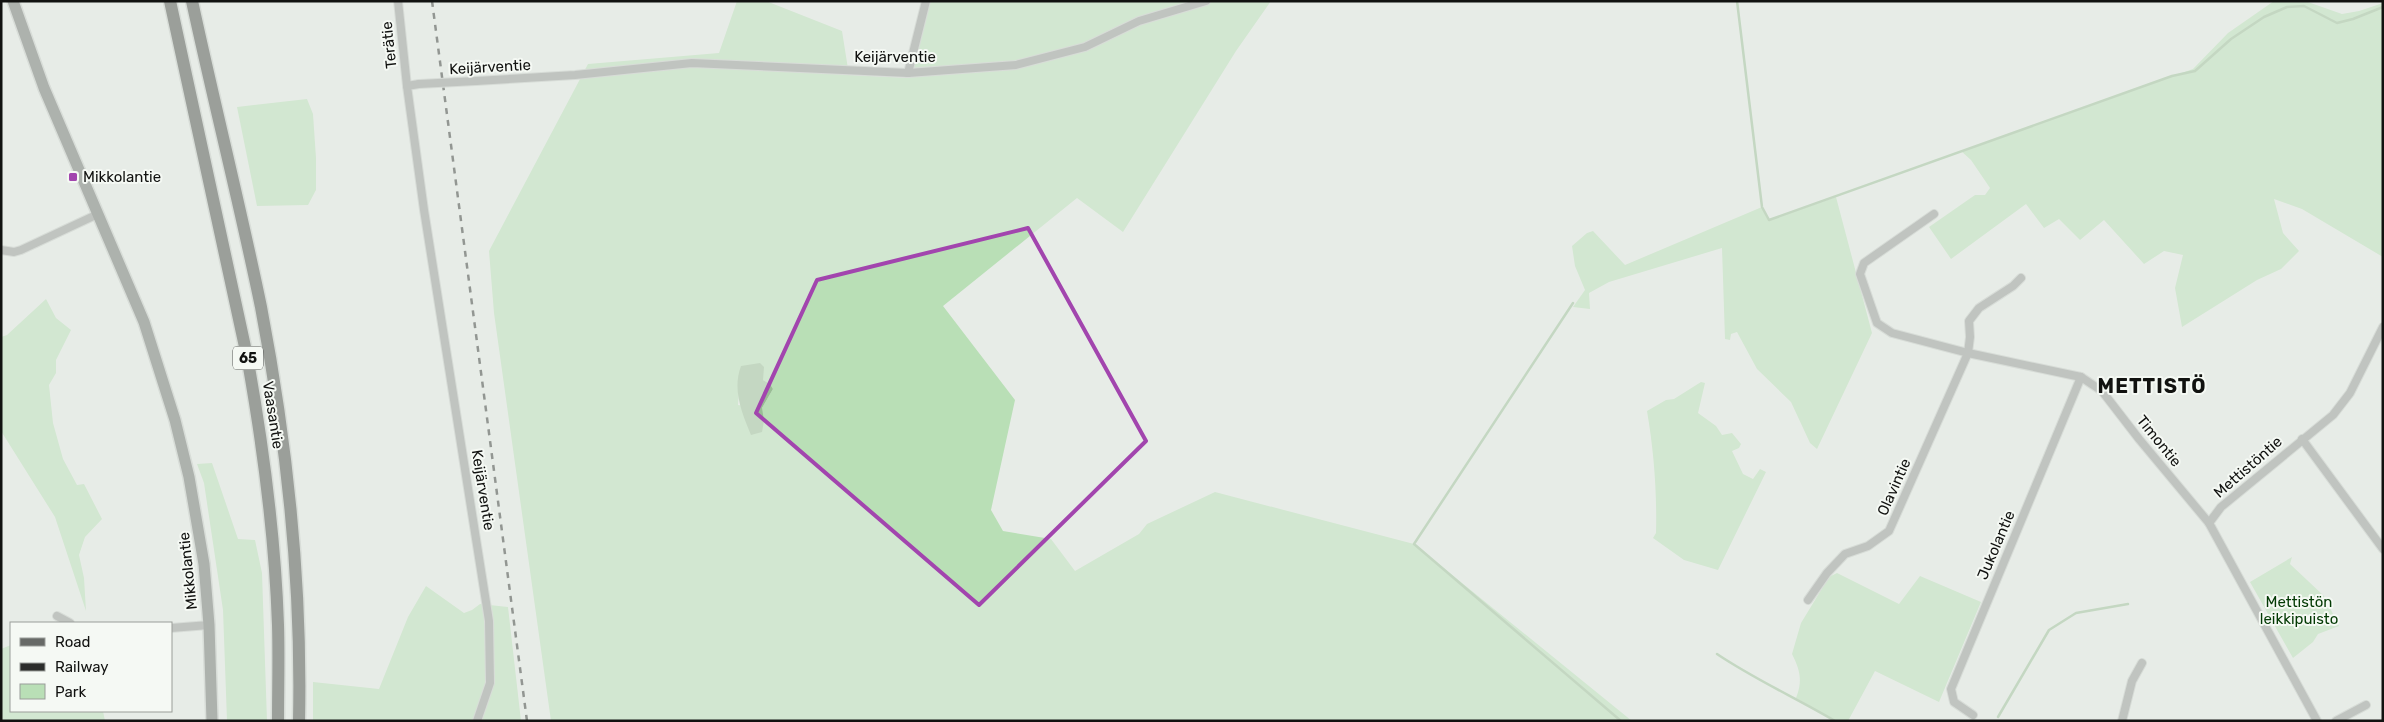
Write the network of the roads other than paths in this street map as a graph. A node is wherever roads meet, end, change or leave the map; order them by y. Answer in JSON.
{"nodes":[{"id":1,"x":13,"y":1,"type":"edge"},
{"id":2,"x":170,"y":1,"type":"edge"},
{"id":3,"x":192,"y":1,"type":"edge"},
{"id":4,"x":398,"y":1,"type":"edge"},
{"id":5,"x":926,"y":1,"type":"edge"},
{"id":6,"x":1206,"y":1,"type":"edge"},
{"id":7,"x":908,"y":73,"type":"junction"},
{"id":8,"x":407,"y":86,"type":"junction"},
{"id":9,"x":98,"y":214,"type":"junction"},
{"id":10,"x":1934,"y":214,"type":"dead end"},
{"id":11,"x":1,"y":250,"type":"edge"},
{"id":12,"x":2021,"y":278,"type":"dead end"},
{"id":13,"x":2383,"y":327,"type":"edge"},
{"id":14,"x":1968,"y":353,"type":"junction"},
{"id":15,"x":2081,"y":377,"type":"junction"},
{"id":16,"x":2302,"y":439,"type":"junction"},
{"id":17,"x":2209,"y":523,"type":"junction"},
{"id":18,"x":2383,"y":549,"type":"edge"},
{"id":19,"x":1808,"y":600,"type":"dead end"},
{"id":20,"x":57,"y":616,"type":"dead end"},
{"id":21,"x":68,"y":622,"type":"edge"},
{"id":22,"x":209,"y":625,"type":"junction"},
{"id":23,"x":172,"y":628,"type":"edge"},
{"id":24,"x":2142,"y":663,"type":"dead end"},
{"id":25,"x":2366,"y":705,"type":"dead end"},
{"id":26,"x":1973,"y":715,"type":"dead end"},
{"id":27,"x":212,"y":721,"type":"edge"},
{"id":28,"x":278,"y":721,"type":"edge"},
{"id":29,"x":299,"y":721,"type":"edge"},
{"id":30,"x":477,"y":721,"type":"edge"},
{"id":31,"x":2122,"y":721,"type":"edge"},
{"id":32,"x":2317,"y":721,"type":"edge"},
{"id":33,"x":2336,"y":721,"type":"edge"}],
"edges":[{"from":1,"to":9,"type":"main road","name":"Mikkolantie"},
{"from":2,"to":28,"type":"highway","name":"Vaasantie","number":"65"},
{"from":3,"to":29,"type":"highway","name":"Vaasantie","number":"65"},
{"from":4,"to":8,"type":"street","name":"Terätie"},
{"from":5,"to":7,"type":"street"},
{"from":6,"to":7,"type":"street","name":"Keijärventie"},
{"from":7,"to":8,"type":"street","name":"Keijärventie","bridge":true},
{"from":8,"to":30,"type":"street","name":"Keijärventie"},
{"from":9,"to":11,"type":"street"},
{"from":9,"to":22,"type":"main road","name":"Mikkolantie"},
{"from":10,"to":14,"type":"street","name":"Timontie"},
{"from":12,"to":14,"type":"street"},
{"from":13,"to":16,"type":"street","name":"Mettistöntie"},
{"from":14,"to":15,"type":"street","name":"Timontie"},
{"from":14,"to":19,"type":"street","name":"Olavintie"},
{"from":15,"to":17,"type":"street","name":"Timontie"},
{"from":15,"to":26,"type":"street","name":"Jukolantie"},
{"from":16,"to":17,"type":"street","name":"Mettistöntie"},
{"from":16,"to":18,"type":"street"},
{"from":17,"to":32,"type":"street"},
{"from":20,"to":21,"type":"street"},
{"from":22,"to":23,"type":"street"},
{"from":22,"to":27,"type":"main road","name":"Mikkolantie"},
{"from":24,"to":31,"type":"street"},
{"from":25,"to":33,"type":"street"}]}
